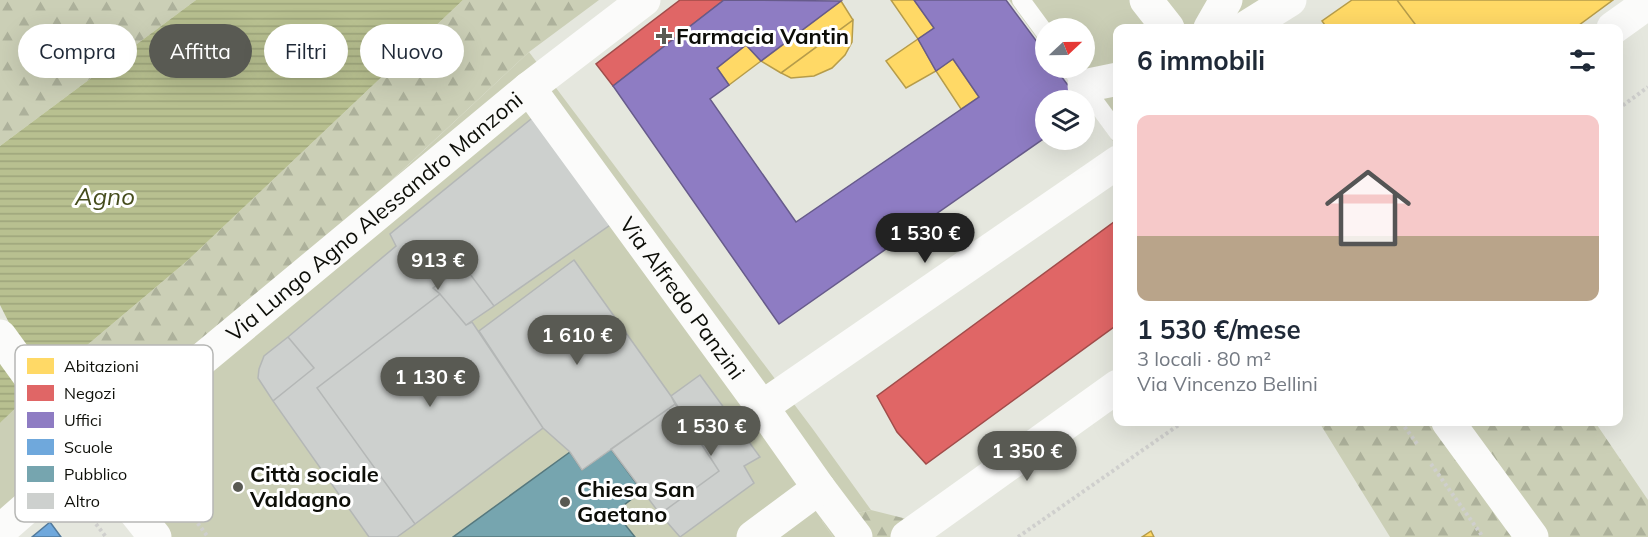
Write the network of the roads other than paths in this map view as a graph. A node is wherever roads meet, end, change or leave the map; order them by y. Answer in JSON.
{"nodes":[{"id":1,"x":644,"y":0,"type":"edge"},
{"id":2,"x":1021,"y":0,"type":"edge"},
{"id":3,"x":1146,"y":0,"type":"edge"},
{"id":4,"x":1226,"y":0,"type":"edge"},
{"id":5,"x":1283,"y":2,"type":"edge"},
{"id":6,"x":1648,"y":3,"type":"edge"},
{"id":7,"x":1035,"y":19,"type":"edge"},
{"id":8,"x":1165,"y":24,"type":"edge"},
{"id":9,"x":1212,"y":24,"type":"edge"},
{"id":10,"x":1251,"y":24,"type":"edge"},
{"id":11,"x":1619,"y":24,"type":"edge"},
{"id":12,"x":1078,"y":78,"type":"edge"},
{"id":13,"x":1095,"y":78,"type":"edge"},
{"id":14,"x":1113,"y":79,"type":"edge"},
{"id":15,"x":529,"y":88,"type":"junction"},
{"id":16,"x":1113,"y":126,"type":"edge"},
{"id":17,"x":1113,"y":165,"type":"edge"},
{"id":18,"x":0,"y":336,"type":"edge"},
{"id":19,"x":213,"y":350,"type":"edge"},
{"id":20,"x":15,"y":357,"type":"edge"},
{"id":21,"x":1113,"y":390,"type":"edge"},
{"id":22,"x":762,"y":407,"type":"junction"},
{"id":23,"x":1451,"y":426,"type":"edge"},
{"id":24,"x":819,"y":488,"type":"junction"},
{"id":25,"x":15,"y":518,"type":"edge"},
{"id":26,"x":143,"y":522,"type":"edge"},
{"id":27,"x":0,"y":531,"type":"edge"},
{"id":28,"x":155,"y":537,"type":"edge"},
{"id":29,"x":753,"y":537,"type":"edge"},
{"id":30,"x":856,"y":537,"type":"edge"},
{"id":31,"x":907,"y":537,"type":"edge"},
{"id":32,"x":1532,"y":537,"type":"edge"}],
"edges":[{"from":1,"to":15,"type":"street","name":"Via Lungo Agno Alessandro Manzoni"},
{"from":2,"to":7,"type":"lane"},
{"from":3,"to":8,"type":"street"},
{"from":4,"to":9,"type":"street"},
{"from":5,"to":10,"type":"street"},
{"from":6,"to":11,"type":"street"},
{"from":12,"to":16,"type":"lane"},
{"from":13,"to":14,"type":"street"},
{"from":15,"to":19,"type":"street","name":"Via Lungo Agno Alessandro Manzoni"},
{"from":15,"to":22,"type":"street","name":"Via Alfredo Panzini"},
{"from":17,"to":22,"type":"street"},
{"from":18,"to":20,"type":"street"},
{"from":21,"to":31,"type":"street"},
{"from":22,"to":24,"type":"street","name":"Via Alfredo Panzini"},
{"from":23,"to":32,"type":"street"},
{"from":24,"to":29,"type":"street"},
{"from":24,"to":30,"type":"street","name":"Via Alfredo Panzini"},
{"from":25,"to":27,"type":"street","name":"Via Lungo Agno Alessandro Manzoni"},
{"from":26,"to":28,"type":"street"}]}
